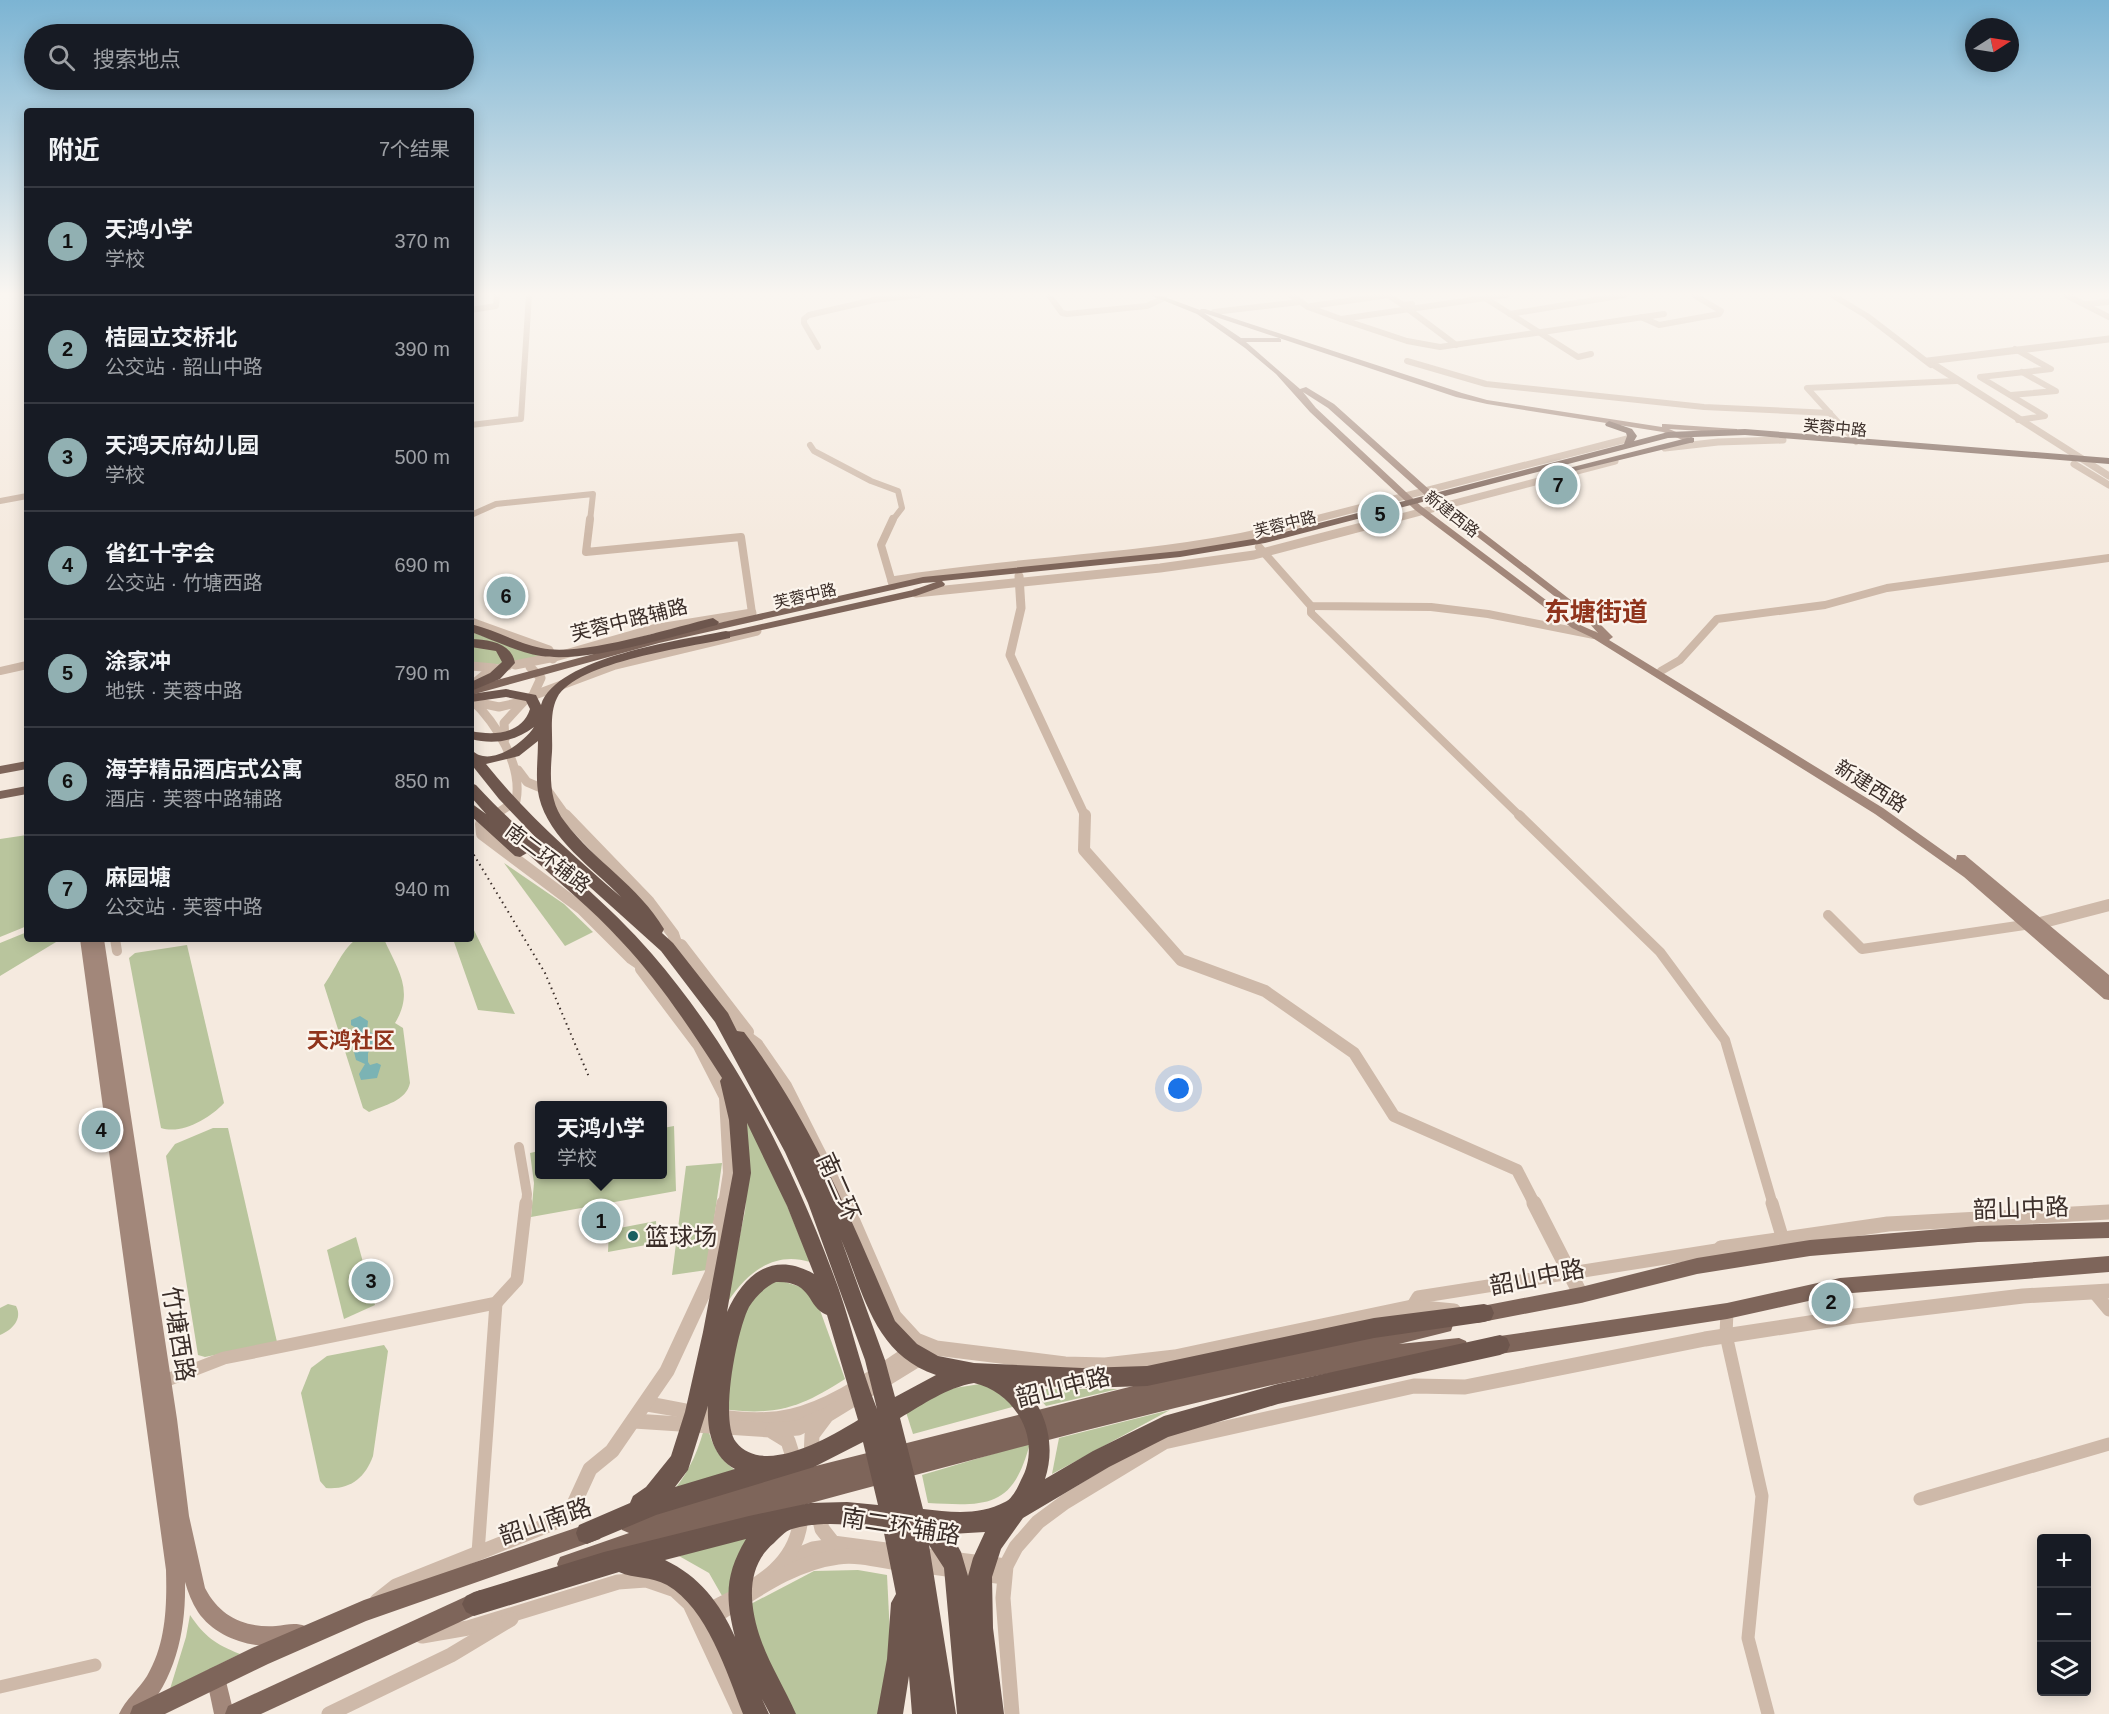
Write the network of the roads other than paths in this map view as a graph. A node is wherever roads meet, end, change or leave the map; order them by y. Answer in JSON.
{"nodes":[{"id":1,"x":524,"y":375,"type":"edge"},
{"id":2,"x":1282,"y":375,"type":"edge"},
{"id":3,"x":1285,"y":375,"type":"edge"},
{"id":4,"x":1389,"y":375,"type":"edge"},
{"id":5,"x":1401,"y":375,"type":"edge"},
{"id":6,"x":1454,"y":375,"type":"edge"},
{"id":7,"x":1949,"y":375,"type":"edge"},
{"id":8,"x":1991,"y":375,"type":"edge"},
{"id":9,"x":2027,"y":375,"type":"edge"},
{"id":10,"x":1956,"y":381,"type":"junction"},
{"id":11,"x":2011,"y":396,"type":"junction"},
{"id":12,"x":1309,"y":398,"type":"junction"},
{"id":13,"x":1830,"y":413,"type":"junction"},
{"id":14,"x":2018,"y":420,"type":"junction"},
{"id":15,"x":1609,"y":424,"type":"junction"},
{"id":16,"x":474,"y":425,"type":"edge"},
{"id":17,"x":1631,"y":425,"type":"junction"},
{"id":18,"x":1745,"y":432,"type":"junction"},
{"id":19,"x":1680,"y":438,"type":"junction"},
{"id":20,"x":1629,"y":441,"type":"junction"},
{"id":21,"x":1783,"y":441,"type":"junction"},
{"id":22,"x":1856,"y":442,"type":"junction"},
{"id":23,"x":810,"y":445,"type":"dead end"},
{"id":24,"x":2109,"y":460,"type":"edge"},
{"id":25,"x":2078,"y":463,"type":"junction"},
{"id":26,"x":2096,"y":469,"type":"junction"},
{"id":27,"x":2109,"y":469,"type":"edge"},
{"id":28,"x":2109,"y":476,"type":"edge"},
{"id":29,"x":2109,"y":485,"type":"edge"},
{"id":30,"x":24,"y":497,"type":"edge"},
{"id":31,"x":1435,"y":499,"type":"junction"},
{"id":32,"x":0,"y":501,"type":"edge"},
{"id":33,"x":1415,"y":505,"type":"junction"},
{"id":34,"x":474,"y":514,"type":"edge"},
{"id":35,"x":1262,"y":550,"type":"junction"},
{"id":36,"x":2109,"y":558,"type":"edge"},
{"id":37,"x":1019,"y":579,"type":"junction"},
{"id":38,"x":892,"y":583,"type":"junction"},
{"id":39,"x":940,"y":584,"type":"junction"},
{"id":40,"x":916,"y":593,"type":"junction"},
{"id":41,"x":1311,"y":606,"type":"junction"},
{"id":42,"x":801,"y":611,"type":"junction"},
{"id":43,"x":752,"y":613,"type":"junction"},
{"id":44,"x":713,"y":622,"type":"joint"},
{"id":45,"x":474,"y":623,"type":"edge"},
{"id":46,"x":757,"y":630,"type":"junction"},
{"id":47,"x":474,"y":632,"type":"edge"},
{"id":48,"x":1598,"y":634,"type":"junction"},
{"id":49,"x":726,"y":635,"type":"joint"},
{"id":50,"x":474,"y":644,"type":"edge"},
{"id":51,"x":583,"y":648,"type":"junction"},
{"id":52,"x":553,"y":660,"type":"junction"},
{"id":53,"x":515,"y":665,"type":"junction"},
{"id":54,"x":24,"y":666,"type":"edge"},
{"id":55,"x":474,"y":666,"type":"edge"},
{"id":56,"x":498,"y":668,"type":"junction"},
{"id":57,"x":599,"y":670,"type":"junction"},
{"id":58,"x":0,"y":671,"type":"edge"},
{"id":59,"x":1661,"y":671,"type":"junction"},
{"id":60,"x":474,"y":688,"type":"edge"},
{"id":61,"x":474,"y":692,"type":"edge"},
{"id":62,"x":474,"y":693,"type":"edge"},
{"id":63,"x":474,"y":694,"type":"edge"},
{"id":64,"x":474,"y":696,"type":"edge"},
{"id":65,"x":474,"y":698,"type":"edge"},
{"id":66,"x":529,"y":698,"type":"junction"},
{"id":67,"x":547,"y":713,"type":"junction"},
{"id":68,"x":474,"y":736,"type":"edge"},
{"id":69,"x":474,"y":757,"type":"edge"},
{"id":70,"x":474,"y":760,"type":"edge"},
{"id":71,"x":24,"y":767,"type":"edge"},
{"id":72,"x":0,"y":770,"type":"edge"},
{"id":73,"x":0,"y":779,"type":"edge"},
{"id":74,"x":0,"y":787,"type":"edge"},
{"id":75,"x":24,"y":788,"type":"edge"},
{"id":76,"x":24,"y":788,"type":"edge"},
{"id":77,"x":474,"y":791,"type":"edge"},
{"id":78,"x":0,"y":795,"type":"edge"},
{"id":79,"x":474,"y":811,"type":"edge"},
{"id":80,"x":575,"y":889,"type":"junction"},
{"id":81,"x":2109,"y":905,"type":"edge"},
{"id":82,"x":1828,"y":915,"type":"dead end"},
{"id":83,"x":2040,"y":923,"type":"junction"},
{"id":84,"x":2028,"y":925,"type":"junction"},
{"id":85,"x":670,"y":940,"type":"junction"},
{"id":86,"x":86,"y":942,"type":"edge"},
{"id":87,"x":98,"y":942,"type":"edge"},
{"id":88,"x":116,"y":942,"type":"edge"},
{"id":89,"x":117,"y":951,"type":"dead end"},
{"id":90,"x":638,"y":957,"type":"junction"},
{"id":91,"x":2109,"y":982,"type":"edge"},
{"id":92,"x":2109,"y":995,"type":"edge"},
{"id":93,"x":723,"y":1018,"type":"junction"},
{"id":94,"x":757,"y":1044,"type":"junction"},
{"id":95,"x":722,"y":1061,"type":"junction"},
{"id":96,"x":725,"y":1097,"type":"junction"},
{"id":97,"x":519,"y":1147,"type":"dead end"},
{"id":98,"x":2109,"y":1212,"type":"edge"},
{"id":99,"x":2109,"y":1230,"type":"edge"},
{"id":100,"x":1784,"y":1245,"type":"junction"},
{"id":101,"x":1721,"y":1248,"type":"junction"},
{"id":102,"x":1758,"y":1256,"type":"junction"},
{"id":103,"x":2109,"y":1264,"type":"edge"},
{"id":104,"x":1568,"y":1271,"type":"junction"},
{"id":105,"x":2109,"y":1291,"type":"edge"},
{"id":106,"x":2094,"y":1292,"type":"junction"},
{"id":107,"x":1581,"y":1295,"type":"junction"},
{"id":108,"x":496,"y":1304,"type":"junction"},
{"id":109,"x":1412,"y":1307,"type":"junction"},
{"id":110,"x":2109,"y":1310,"type":"edge"},
{"id":111,"x":1727,"y":1311,"type":"junction"},
{"id":112,"x":1484,"y":1313,"type":"junction"},
{"id":113,"x":841,"y":1328,"type":"junction"},
{"id":114,"x":1726,"y":1335,"type":"junction"},
{"id":115,"x":1500,"y":1345,"type":"junction"},
{"id":116,"x":930,"y":1346,"type":"junction"},
{"id":117,"x":976,"y":1373,"type":"junction"},
{"id":118,"x":162,"y":1382,"type":"junction"},
{"id":119,"x":850,"y":1394,"type":"junction"},
{"id":120,"x":647,"y":1404,"type":"junction"},
{"id":121,"x":828,"y":1413,"type":"junction"},
{"id":122,"x":807,"y":1419,"type":"junction"},
{"id":123,"x":634,"y":1421,"type":"junction"},
{"id":124,"x":790,"y":1423,"type":"junction"},
{"id":125,"x":770,"y":1430,"type":"junction"},
{"id":126,"x":987,"y":1440,"type":"junction"},
{"id":127,"x":2109,"y":1444,"type":"edge"},
{"id":128,"x":810,"y":1449,"type":"junction"},
{"id":129,"x":787,"y":1460,"type":"junction"},
{"id":130,"x":1920,"y":1499,"type":"dead end"},
{"id":131,"x":1015,"y":1510,"type":"junction"},
{"id":132,"x":806,"y":1525,"type":"junction"},
{"id":133,"x":586,"y":1533,"type":"junction"},
{"id":134,"x":891,"y":1541,"type":"junction"},
{"id":135,"x":846,"y":1545,"type":"junction"},
{"id":136,"x":478,"y":1553,"type":"junction"},
{"id":137,"x":824,"y":1553,"type":"junction"},
{"id":138,"x":807,"y":1558,"type":"junction"},
{"id":139,"x":604,"y":1564,"type":"junction"},
{"id":140,"x":779,"y":1565,"type":"junction"},
{"id":141,"x":1005,"y":1572,"type":"junction"},
{"id":142,"x":474,"y":1604,"type":"junction"},
{"id":143,"x":529,"y":1608,"type":"junction"},
{"id":144,"x":364,"y":1611,"type":"junction"},
{"id":145,"x":699,"y":1612,"type":"junction"},
{"id":146,"x":322,"y":1629,"type":"junction"},
{"id":147,"x":389,"y":1642,"type":"junction"},
{"id":148,"x":95,"y":1665,"type":"dead end"},
{"id":149,"x":216,"y":1676,"type":"junction"},
{"id":150,"x":0,"y":1688,"type":"edge"},
{"id":151,"x":889,"y":1708,"type":"edge"},
{"id":152,"x":129,"y":1714,"type":"edge"},
{"id":153,"x":141,"y":1714,"type":"edge"},
{"id":154,"x":234,"y":1714,"type":"edge"},
{"id":155,"x":329,"y":1714,"type":"edge"},
{"id":156,"x":741,"y":1714,"type":"edge"},
{"id":157,"x":756,"y":1714,"type":"edge"},
{"id":158,"x":783,"y":1714,"type":"edge"},
{"id":159,"x":925,"y":1714,"type":"edge"},
{"id":160,"x":943,"y":1714,"type":"edge"},
{"id":161,"x":970,"y":1714,"type":"edge"},
{"id":162,"x":991,"y":1714,"type":"edge"},
{"id":163,"x":1012,"y":1714,"type":"edge"},
{"id":164,"x":1768,"y":1714,"type":"edge"}],
"edges":[{"from":1,"to":16,"type":"street"},
{"from":2,"to":12,"type":"main road","name":"新建西路"},
{"from":3,"to":12,"type":"main road","name":"新建西路"},
{"from":4,"to":15,"type":"main road"},
{"from":5,"to":17,"type":"main road"},
{"from":6,"to":13,"type":"street"},
{"from":7,"to":10,"type":"street"},
{"from":8,"to":11,"type":"street"},
{"from":9,"to":11,"type":"street"},
{"from":10,"to":13,"type":"street"},
{"from":10,"to":14,"type":"street"},
{"from":11,"to":14,"type":"street"},
{"from":12,"to":31,"type":"main road","name":"新建西路"},
{"from":12,"to":33,"type":"main road","name":"新建西路"},
{"from":12,"to":48,"type":"main road","name":"新建西路"},
{"from":13,"to":22,"type":"street"},
{"from":14,"to":25,"type":"street"},
{"from":15,"to":19,"type":"main road"},
{"from":15,"to":20,"type":"main road"},
{"from":17,"to":18,"type":"main road"},
{"from":17,"to":19,"type":"main road"},
{"from":18,"to":19,"type":"main road","name":"芙蓉中路"},
{"from":18,"to":22,"type":"main road","name":"芙蓉中路"},
{"from":19,"to":20,"type":"main road","name":"芙蓉中路"},
{"from":19,"to":21,"type":"main road","name":"芙蓉中路"},
{"from":19,"to":31,"type":"main road","name":"芙蓉中路"},
{"from":20,"to":31,"type":"main road","name":"芙蓉中路"},
{"from":21,"to":25,"type":"main road","name":"芙蓉中路"},
{"from":21,"to":31,"type":"street"},
{"from":22,"to":25,"type":"main road","name":"芙蓉中路"},
{"from":23,"to":38,"type":"street"},
{"from":24,"to":25,"type":"main road","name":"芙蓉中路"},
{"from":25,"to":26,"type":"main road","name":"芙蓉中路"},
{"from":25,"to":29,"type":"street"},
{"from":26,"to":27,"type":"main road","name":"芙蓉中路"},
{"from":26,"to":28,"type":"street"},
{"from":30,"to":32,"type":"street"},
{"from":31,"to":33,"type":"main road","name":"芙蓉中路"},
{"from":31,"to":33,"type":"street"},
{"from":31,"to":48,"type":"main road","name":"新建西路"},
{"from":33,"to":35,"type":"main road","name":"芙蓉中路"},
{"from":33,"to":38,"type":"street"},
{"from":33,"to":38,"type":"main road","name":"芙蓉中路"},
{"from":33,"to":48,"type":"main road","name":"新建西路"},
{"from":34,"to":43,"type":"street"},
{"from":35,"to":37,"type":"main road","name":"芙蓉中路"},
{"from":35,"to":41,"type":"street"},
{"from":36,"to":59,"type":"street"},
{"from":37,"to":39,"type":"main road","name":"芙蓉中路"},
{"from":37,"to":40,"type":"street"},
{"from":37,"to":104,"type":"street"},
{"from":38,"to":42,"type":"main road"},
{"from":38,"to":43,"type":"main road"},
{"from":39,"to":40,"type":"main road"},
{"from":39,"to":42,"type":"main road","name":"芙蓉中路"},
{"from":40,"to":46,"type":"main road"},
{"from":41,"to":48,"type":"street"},
{"from":41,"to":100,"type":"street"},
{"from":42,"to":62,"type":"main road","name":"芙蓉中路"},
{"from":43,"to":44,"type":"main road"},
{"from":43,"to":51,"type":"street","name":"芙蓉中路辅路"},
{"from":44,"to":47,"type":"highway"},
{"from":45,"to":52,"type":"street"},
{"from":46,"to":49,"type":"main road"},
{"from":46,"to":57,"type":"street","name":"芙蓉中路辅路"},
{"from":48,"to":59,"type":"main road","name":"新建西路"},
{"from":48,"to":84,"type":"main road","name":"新建西路"},
{"from":49,"to":67,"type":"highway"},
{"from":50,"to":61,"type":"highway"},
{"from":51,"to":52,"type":"street","name":"芙蓉中路辅路"},
{"from":51,"to":57,"type":"street"},
{"from":52,"to":53,"type":"street","name":"芙蓉中路辅路"},
{"from":53,"to":56,"type":"street","name":"芙蓉中路辅路"},
{"from":53,"to":66,"type":"street"},
{"from":54,"to":58,"type":"street"},
{"from":55,"to":56,"type":"street"},
{"from":56,"to":60,"type":"street"},
{"from":57,"to":66,"type":"street","name":"芙蓉中路辅路"},
{"from":59,"to":83,"type":"main road","name":"新建西路"},
{"from":63,"to":68,"type":"highway"},
{"from":64,"to":66,"type":"street","name":"芙蓉中路辅路"},
{"from":65,"to":90,"type":"street","name":"南二环辅路"},
{"from":66,"to":85,"type":"street","name":"南二环辅路"},
{"from":67,"to":69,"type":"highway"},
{"from":67,"to":85,"type":"highway"},
{"from":70,"to":85,"type":"highway","name":"南二环"},
{"from":71,"to":72,"type":"main road"},
{"from":71,"to":73,"type":"main road"},
{"from":74,"to":75,"type":"main road"},
{"from":76,"to":78,"type":"main road"},
{"from":77,"to":80,"type":"highway"},
{"from":79,"to":80,"type":"highway"},
{"from":80,"to":90,"type":"highway"},
{"from":81,"to":83,"type":"street"},
{"from":82,"to":84,"type":"street"},
{"from":83,"to":84,"type":"street"},
{"from":83,"to":91,"type":"main road","name":"新建西路"},
{"from":84,"to":92,"type":"main road","name":"新建西路"},
{"from":85,"to":93,"type":"highway","name":"南二环"},
{"from":85,"to":94,"type":"street","name":"南二环辅路"},
{"from":86,"to":152,"type":"main road","name":"竹塘西路"},
{"from":87,"to":118,"type":"main road","name":"竹塘西路"},
{"from":88,"to":89,"type":"street"},
{"from":90,"to":95,"type":"highway"},
{"from":90,"to":96,"type":"street","name":"南二环辅路"},
{"from":93,"to":94,"type":"street","name":"南二环辅路"},
{"from":93,"to":117,"type":"highway"},
{"from":93,"to":160,"type":"highway","name":"南二环"},
{"from":94,"to":116,"type":"street","name":"南二环辅路"},
{"from":95,"to":96,"type":"street","name":"南二环辅路"},
{"from":95,"to":113,"type":"highway"},
{"from":95,"to":133,"type":"highway"},
{"from":96,"to":120,"type":"street","name":"南二环辅路"},
{"from":97,"to":108,"type":"street"},
{"from":98,"to":100,"type":"street"},
{"from":99,"to":100,"type":"main road","name":"韶山中路"},
{"from":100,"to":101,"type":"street"},
{"from":100,"to":102,"type":"main road","name":"韶山中路"},
{"from":101,"to":102,"type":"street"},
{"from":101,"to":104,"type":"street"},
{"from":102,"to":107,"type":"main road","name":"韶山中路"},
{"from":103,"to":111,"type":"main road","name":"韶山中路"},
{"from":104,"to":107,"type":"street"},
{"from":104,"to":109,"type":"street"},
{"from":105,"to":106,"type":"street"},
{"from":106,"to":110,"type":"street"},
{"from":106,"to":114,"type":"street"},
{"from":107,"to":112,"type":"main road","name":"韶山中路"},
{"from":108,"to":118,"type":"street"},
{"from":108,"to":136,"type":"street"},
{"from":109,"to":112,"type":"street"},
{"from":109,"to":116,"type":"street"},
{"from":111,"to":114,"type":"street"},
{"from":111,"to":115,"type":"main road","name":"韶山中路"},
{"from":112,"to":117,"type":"highway"},
{"from":112,"to":126,"type":"main road","name":"韶山中路"},
{"from":113,"to":129,"type":"highway"},
{"from":113,"to":134,"type":"highway"},
{"from":114,"to":141,"type":"street"},
{"from":114,"to":164,"type":"street"},
{"from":115,"to":126,"type":"main road","name":"韶山中路"},
{"from":115,"to":131,"type":"highway"},
{"from":116,"to":119,"type":"street","name":"南二环辅路"},
{"from":117,"to":129,"type":"highway"},
{"from":117,"to":131,"type":"highway"},
{"from":118,"to":146,"type":"main road","name":"竹塘西路"},
{"from":119,"to":121,"type":"street","name":"南二环辅路"},
{"from":119,"to":122,"type":"street"},
{"from":120,"to":123,"type":"street","name":"南二环辅路"},
{"from":120,"to":124,"type":"street"},
{"from":121,"to":122,"type":"street"},
{"from":121,"to":128,"type":"street","name":"南二环辅路"},
{"from":122,"to":124,"type":"street"},
{"from":122,"to":128,"type":"street"},
{"from":123,"to":125,"type":"street"},
{"from":123,"to":136,"type":"street","name":"南二环辅路"},
{"from":124,"to":125,"type":"street"},
{"from":124,"to":129,"type":"street"},
{"from":125,"to":129,"type":"street"},
{"from":126,"to":133,"type":"main road","name":"韶山南路"},
{"from":126,"to":142,"type":"main road"},
{"from":127,"to":130,"type":"street"},
{"from":128,"to":132,"type":"street","name":"南二环辅路"},
{"from":129,"to":132,"type":"street"},
{"from":129,"to":133,"type":"highway"},
{"from":131,"to":134,"type":"highway"},
{"from":131,"to":162,"type":"highway"},
{"from":132,"to":134,"type":"highway"},
{"from":132,"to":135,"type":"street","name":"南二环辅路"},
{"from":132,"to":137,"type":"street"},
{"from":132,"to":138,"type":"street"},
{"from":132,"to":139,"type":"highway"},
{"from":132,"to":140,"type":"street"},
{"from":132,"to":158,"type":"highway"},
{"from":133,"to":144,"type":"main road","name":"韶山南路"},
{"from":134,"to":135,"type":"street","name":"南二环辅路"},
{"from":134,"to":137,"type":"street"},
{"from":134,"to":141,"type":"street"},
{"from":134,"to":151,"type":"highway"},
{"from":134,"to":159,"type":"highway"},
{"from":134,"to":161,"type":"highway"},
{"from":135,"to":137,"type":"street"},
{"from":136,"to":144,"type":"street","name":"南二环辅路"},
{"from":137,"to":138,"type":"street"},
{"from":138,"to":140,"type":"street"},
{"from":138,"to":145,"type":"street"},
{"from":139,"to":142,"type":"highway"},
{"from":139,"to":145,"type":"highway"},
{"from":140,"to":145,"type":"street"},
{"from":141,"to":163,"type":"street"},
{"from":142,"to":147,"type":"main road"},
{"from":143,"to":145,"type":"street"},
{"from":143,"to":147,"type":"street"},
{"from":143,"to":155,"type":"street"},
{"from":144,"to":146,"type":"main road","name":"韶山南路"},
{"from":145,"to":156,"type":"street"},
{"from":145,"to":157,"type":"highway"},
{"from":146,"to":149,"type":"main road","name":"韶山南路"},
{"from":147,"to":154,"type":"main road"},
{"from":148,"to":150,"type":"street"},
{"from":149,"to":153,"type":"main road","name":"韶山南路"},
{"from":149,"to":154,"type":"main road"}]}
